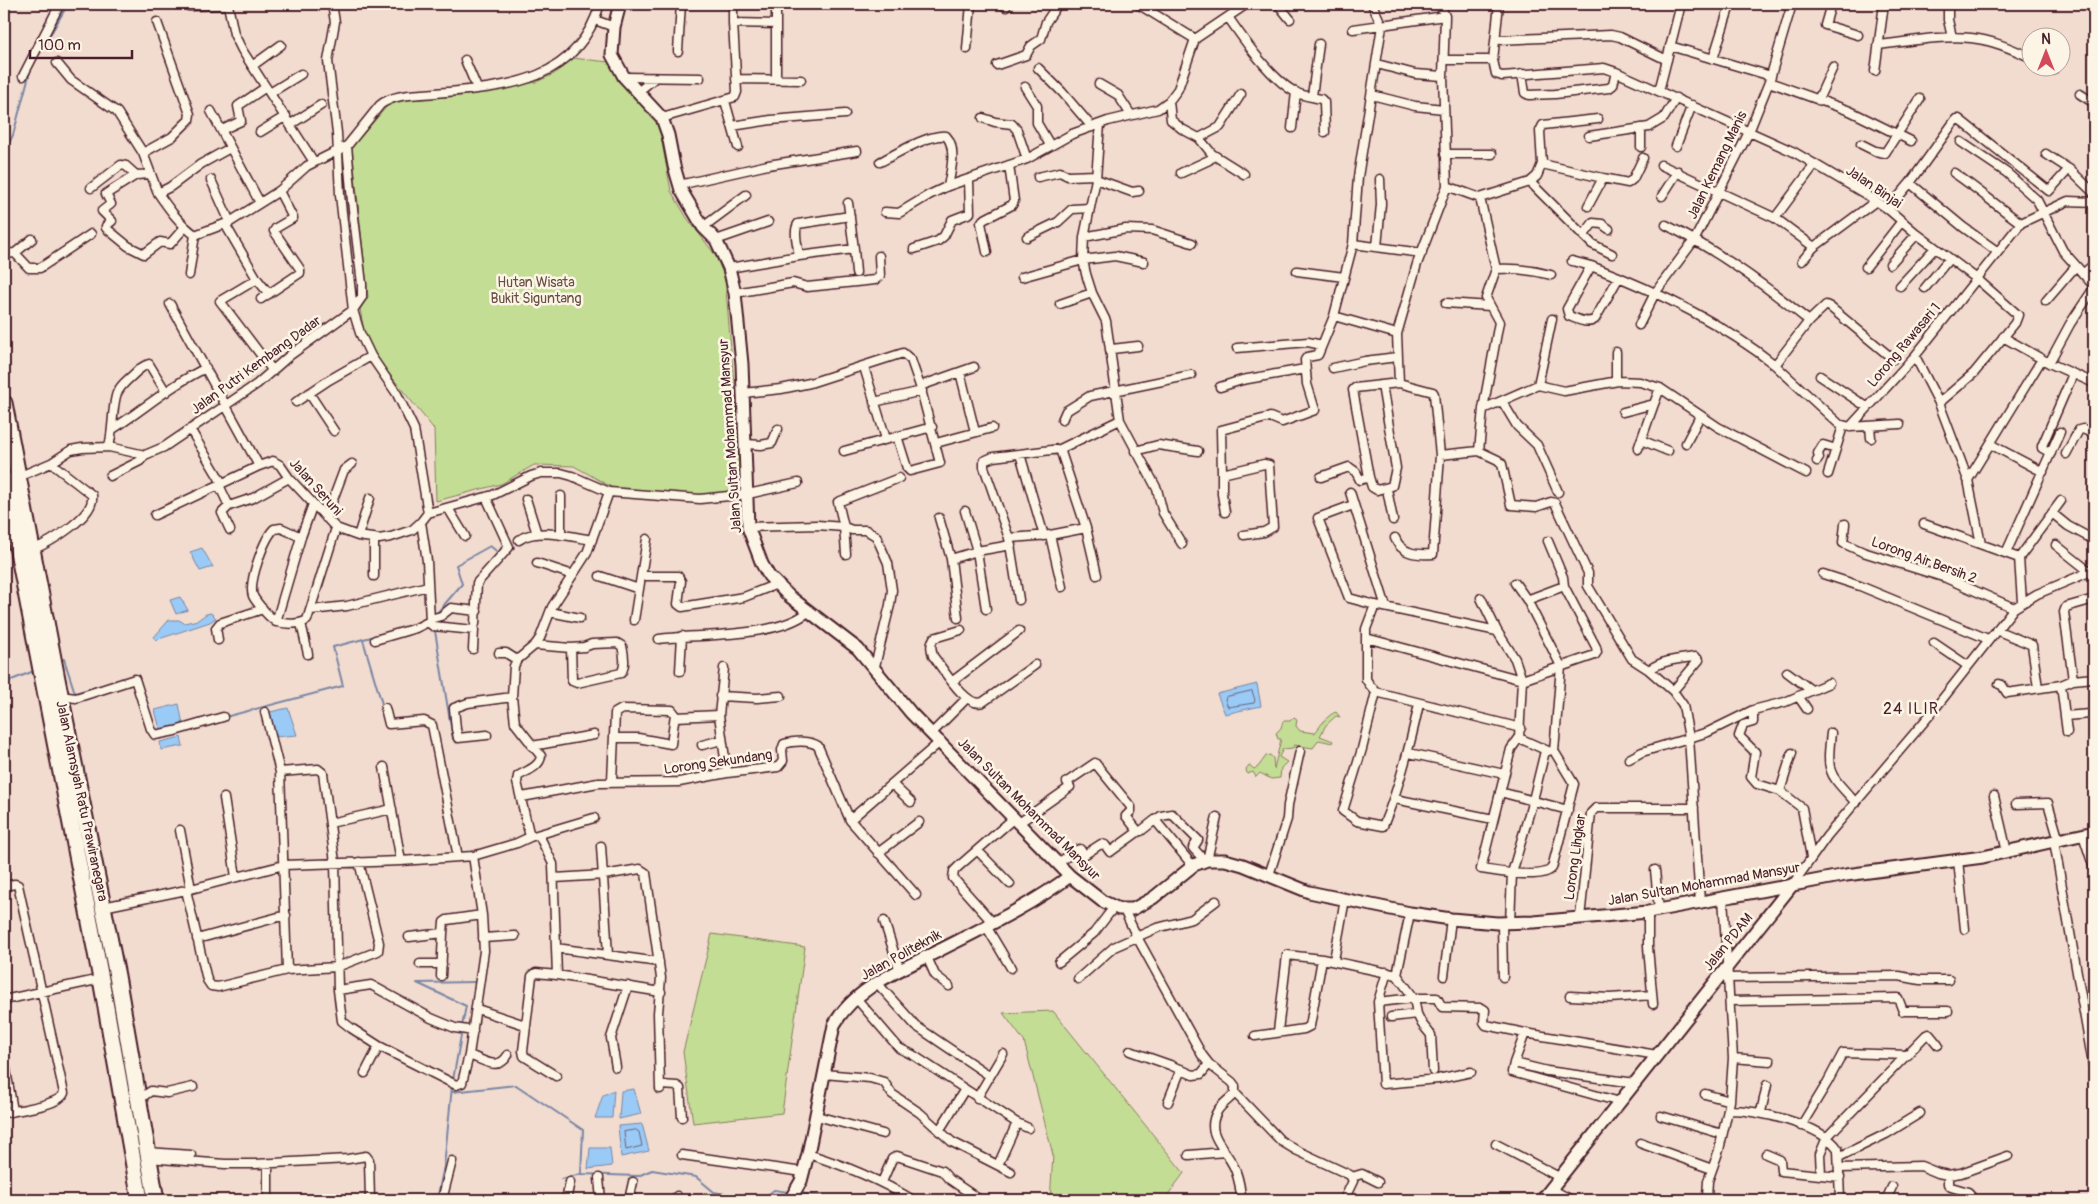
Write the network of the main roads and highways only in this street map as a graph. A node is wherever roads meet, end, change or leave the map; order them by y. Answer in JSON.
{"nodes":[{"id":1,"x":4,"y":403,"type":"edge"},
{"id":2,"x":8,"y":483,"type":"edge"},
{"id":3,"x":143,"y":1150,"type":"junction"},
{"id":4,"x":140,"y":1200,"type":"edge"},
{"id":5,"x":156,"y":1200,"type":"edge"}],
"edges":[{"from":1,"to":2,"type":"highway","name":"Jalan Alamsyah Ratu Prawiranegara"},
{"from":2,"to":3,"type":"highway","name":"Jalan Alamsyah Ratu Prawiranegara"},
{"from":2,"to":3,"type":"highway","name":"Jalan Alamsyah Ratu Prawiranegara"},
{"from":3,"to":4,"type":"highway","name":"Jalan Alamsyah Ratu Prawiranegara"},
{"from":3,"to":5,"type":"highway","name":"Jalan Alamsyah Ratu Prawiranegara"}]}
